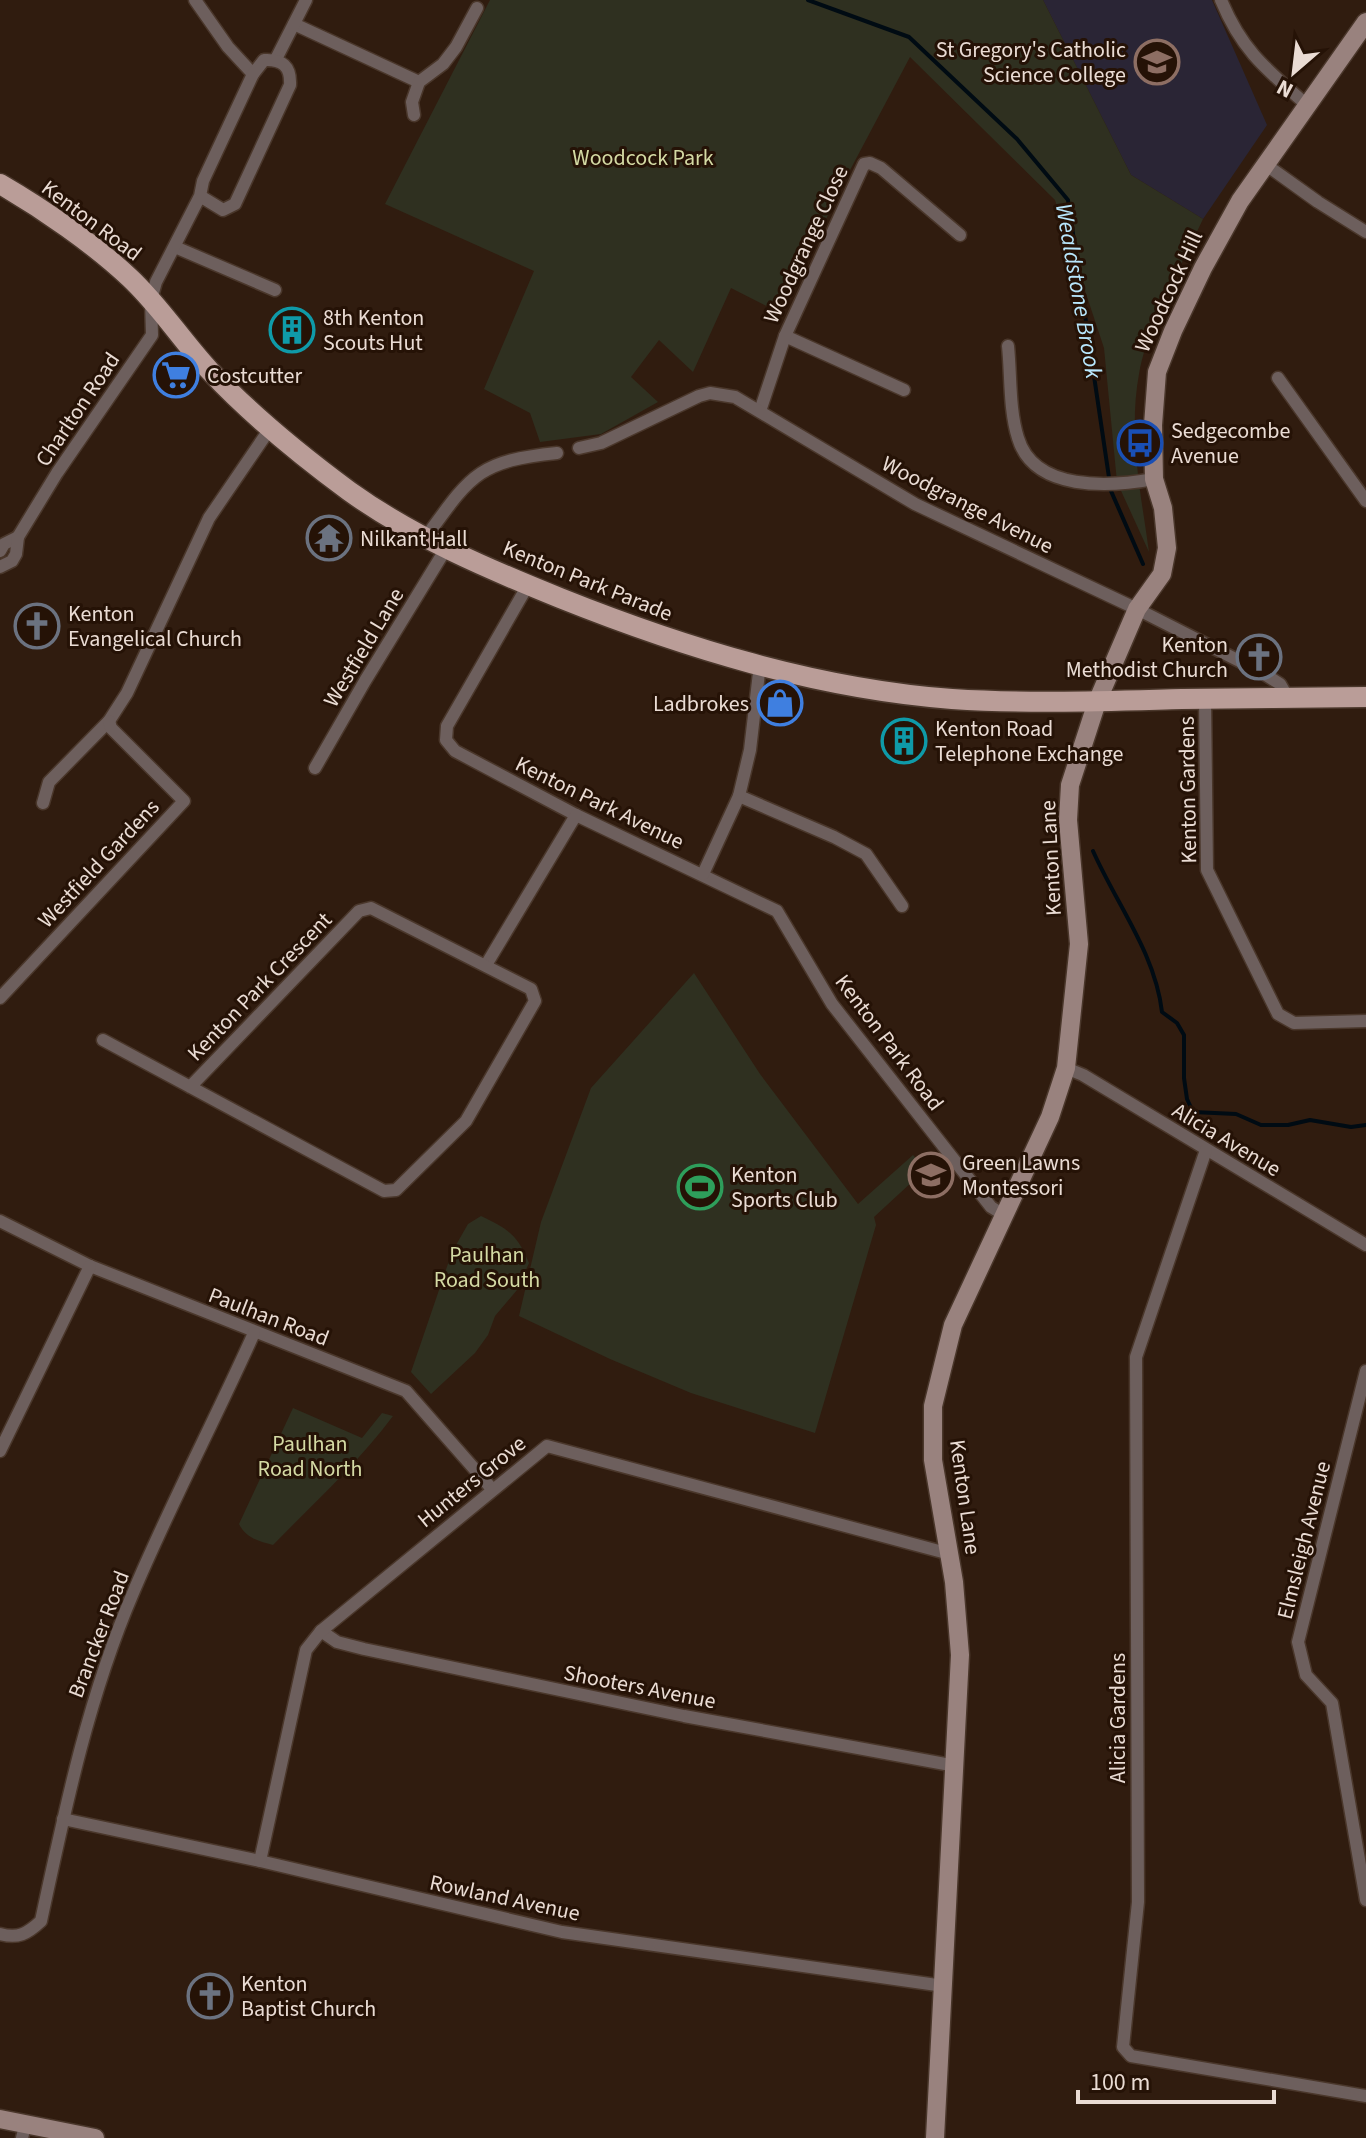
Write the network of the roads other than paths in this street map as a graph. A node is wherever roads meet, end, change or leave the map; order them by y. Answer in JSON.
{"nodes":[{"id":1,"x":195,"y":0,"type":"edge"},
{"id":2,"x":306,"y":0,"type":"edge"},
{"id":3,"x":1221,"y":0,"type":"edge"},
{"id":4,"x":477,"y":8,"type":"dead end"},
{"id":5,"x":1366,"y":22,"type":"edge"},
{"id":6,"x":294,"y":24,"type":"junction"},
{"id":7,"x":240,"y":58,"type":"junction"},
{"id":8,"x":270,"y":59,"type":"junction"},
{"id":9,"x":253,"y":74,"type":"junction"},
{"id":10,"x":419,"y":82,"type":"junction"},
{"id":11,"x":1307,"y":105,"type":"junction"},
{"id":12,"x":414,"y":115,"type":"dead end"},
{"id":13,"x":1265,"y":164,"type":"junction"},
{"id":14,"x":2,"y":189,"type":"edge"},
{"id":15,"x":200,"y":196,"type":"junction"},
{"id":16,"x":1366,"y":232,"type":"edge"},
{"id":17,"x":960,"y":235,"type":"dead end"},
{"id":18,"x":175,"y":247,"type":"junction"},
{"id":19,"x":275,"y":290,"type":"dead end"},
{"id":20,"x":151,"y":300,"type":"junction"},
{"id":21,"x":785,"y":336,"type":"junction"},
{"id":22,"x":1008,"y":346,"type":"dead end"},
{"id":23,"x":1278,"y":378,"type":"dead end"},
{"id":24,"x":904,"y":390,"type":"dead end"},
{"id":25,"x":760,"y":411,"type":"junction"},
{"id":26,"x":269,"y":430,"type":"junction"},
{"id":27,"x":579,"y":448,"type":"dead end"},
{"id":28,"x":557,"y":453,"type":"dead end"},
{"id":29,"x":1154,"y":479,"type":"junction"},
{"id":30,"x":1366,"y":501,"type":"edge"},
{"id":31,"x":18,"y":537,"type":"junction"},
{"id":32,"x":426,"y":537,"type":"junction"},
{"id":33,"x":447,"y":547,"type":"junction"},
{"id":34,"x":0,"y":551,"type":"edge"},
{"id":35,"x":0,"y":567,"type":"edge"},
{"id":36,"x":528,"y":585,"type":"junction"},
{"id":37,"x":1137,"y":609,"type":"junction"},
{"id":38,"x":760,"y":664,"type":"junction"},
{"id":39,"x":1366,"y":697,"type":"edge"},
{"id":40,"x":1288,"y":698,"type":"junction"},
{"id":41,"x":1205,"y":699,"type":"junction"},
{"id":42,"x":1097,"y":702,"type":"junction"},
{"id":43,"x":109,"y":721,"type":"junction"},
{"id":44,"x":315,"y":768,"type":"dead end"},
{"id":45,"x":739,"y":796,"type":"junction"},
{"id":46,"x":43,"y":803,"type":"dead end"},
{"id":47,"x":576,"y":815,"type":"junction"},
{"id":48,"x":703,"y":874,"type":"junction"},
{"id":49,"x":902,"y":906,"type":"dead end"},
{"id":50,"x":486,"y":965,"type":"junction"},
{"id":51,"x":0,"y":998,"type":"edge"},
{"id":52,"x":1366,"y":1021,"type":"edge"},
{"id":53,"x":103,"y":1040,"type":"dead end"},
{"id":54,"x":1066,"y":1068,"type":"junction"},
{"id":55,"x":190,"y":1087,"type":"junction"},
{"id":56,"x":1206,"y":1150,"type":"junction"},
{"id":57,"x":1004,"y":1215,"type":"junction"},
{"id":58,"x":0,"y":1221,"type":"edge"},
{"id":59,"x":1366,"y":1245,"type":"edge"},
{"id":60,"x":90,"y":1266,"type":"junction"},
{"id":61,"x":254,"y":1333,"type":"junction"},
{"id":62,"x":1366,"y":1371,"type":"edge"},
{"id":63,"x":0,"y":1451,"type":"edge"},
{"id":64,"x":492,"y":1489,"type":"junction"},
{"id":65,"x":950,"y":1554,"type":"junction"},
{"id":66,"x":321,"y":1631,"type":"junction"},
{"id":67,"x":956,"y":1766,"type":"junction"},
{"id":68,"x":63,"y":1819,"type":"junction"},
{"id":69,"x":260,"y":1861,"type":"junction"},
{"id":70,"x":1366,"y":1900,"type":"edge"},
{"id":71,"x":0,"y":1934,"type":"edge"},
{"id":72,"x":944,"y":1986,"type":"junction"},
{"id":73,"x":1366,"y":2096,"type":"edge"},
{"id":74,"x":0,"y":2119,"type":"edge"},
{"id":75,"x":24,"y":2132,"type":"edge"},
{"id":76,"x":95,"y":2138,"type":"edge"},
{"id":77,"x":935,"y":2138,"type":"edge"}],
"edges":[{"from":1,"to":7,"type":"street"},
{"from":2,"to":6,"type":"street","name":"Charlton Road"},
{"from":3,"to":11,"type":"street"},
{"from":4,"to":10,"type":"street"},
{"from":5,"to":11,"type":"street","name":"Woodcock Hill"},
{"from":6,"to":8,"type":"street","name":"Charlton Road"},
{"from":6,"to":10,"type":"street"},
{"from":7,"to":8,"type":"street"},
{"from":7,"to":9,"type":"street"},
{"from":8,"to":9,"type":"street","name":"Charlton Road"},
{"from":8,"to":15,"type":"street"},
{"from":9,"to":15,"type":"street","name":"Charlton Road"},
{"from":10,"to":12,"type":"street"},
{"from":11,"to":13,"type":"street","name":"Woodcock Hill"},
{"from":13,"to":16,"type":"street"},
{"from":13,"to":29,"type":"street","name":"Woodcock Hill"},
{"from":14,"to":20,"type":"main road","name":"Kenton Road"},
{"from":15,"to":18,"type":"street","name":"Charlton Road"},
{"from":17,"to":21,"type":"street","name":"Woodgrange Close"},
{"from":18,"to":19,"type":"street"},
{"from":18,"to":20,"type":"street","name":"Charlton Road"},
{"from":20,"to":26,"type":"main road","name":"Kenton Park Parade"},
{"from":20,"to":31,"type":"street","name":"Charlton Road"},
{"from":21,"to":24,"type":"street"},
{"from":21,"to":25,"type":"street","name":"Woodgrange Close"},
{"from":22,"to":29,"type":"street"},
{"from":23,"to":30,"type":"street"},
{"from":25,"to":27,"type":"street","name":"Woodgrange Avenue"},
{"from":25,"to":37,"type":"street","name":"Woodgrange Avenue"},
{"from":26,"to":32,"type":"main road","name":"Kenton Park Parade"},
{"from":26,"to":43,"type":"street"},
{"from":28,"to":32,"type":"street"},
{"from":29,"to":37,"type":"street","name":"Woodcock Hill"},
{"from":31,"to":34,"type":"street","name":"Charlton Road"},
{"from":31,"to":35,"type":"street","name":"Charlton Road"},
{"from":32,"to":33,"type":"main road","name":"Kenton Park Parade"},
{"from":33,"to":36,"type":"main road","name":"Kenton Park Parade"},
{"from":33,"to":44,"type":"street","name":"Westfield Lane"},
{"from":36,"to":38,"type":"main road","name":"Kenton Park Parade"},
{"from":36,"to":47,"type":"street","name":"Kenton Park Avenue"},
{"from":37,"to":40,"type":"street","name":"Woodgrange Avenue"},
{"from":37,"to":42,"type":"street","name":"Woodcock Hill"},
{"from":38,"to":42,"type":"main road","name":"Kenton Park Parade"},
{"from":38,"to":45,"type":"street","name":"Kenton Park Avenue"},
{"from":39,"to":40,"type":"main road"},
{"from":40,"to":41,"type":"main road"},
{"from":41,"to":42,"type":"main road"},
{"from":41,"to":52,"type":"street","name":"Kenton Gardens"},
{"from":42,"to":54,"type":"street","name":"Kenton Lane"},
{"from":43,"to":46,"type":"street"},
{"from":43,"to":51,"type":"street","name":"Westfield Gardens"},
{"from":45,"to":48,"type":"street","name":"Kenton Park Avenue"},
{"from":45,"to":49,"type":"street"},
{"from":47,"to":48,"type":"street","name":"Kenton Park Avenue"},
{"from":47,"to":50,"type":"street"},
{"from":48,"to":57,"type":"street","name":"Kenton Park Road"},
{"from":50,"to":55,"type":"street","name":"Kenton Park Crescent"},
{"from":50,"to":55,"type":"street","name":"Kenton Park Crescent"},
{"from":53,"to":55,"type":"street","name":"Kenton Park Crescent"},
{"from":54,"to":56,"type":"street","name":"Alicia Avenue"},
{"from":54,"to":57,"type":"street","name":"Kenton Lane"},
{"from":56,"to":59,"type":"street","name":"Alicia Avenue"},
{"from":56,"to":73,"type":"street","name":"Alicia Gardens"},
{"from":57,"to":65,"type":"street","name":"Kenton Lane"},
{"from":58,"to":60,"type":"street","name":"Paulhan Road"},
{"from":60,"to":61,"type":"street","name":"Paulhan Road"},
{"from":60,"to":63,"type":"street"},
{"from":61,"to":64,"type":"street","name":"Paulhan Road"},
{"from":61,"to":68,"type":"street","name":"Brancker Road"},
{"from":62,"to":70,"type":"street","name":"Elmsleigh Avenue"},
{"from":64,"to":65,"type":"street","name":"Hunters Grove"},
{"from":64,"to":66,"type":"street","name":"Hunters Grove"},
{"from":65,"to":67,"type":"street","name":"Kenton Lane"},
{"from":66,"to":67,"type":"street","name":"Shooters Avenue"},
{"from":66,"to":69,"type":"street","name":"Hunters Grove"},
{"from":67,"to":72,"type":"street","name":"Kenton Lane"},
{"from":68,"to":69,"type":"street","name":"Rowland Avenue"},
{"from":68,"to":71,"type":"street","name":"Brancker Road"},
{"from":69,"to":72,"type":"street","name":"Rowland Avenue"},
{"from":72,"to":77,"type":"street","name":"Kenton Lane"},
{"from":74,"to":75,"type":"street"},
{"from":75,"to":76,"type":"street"}]}
